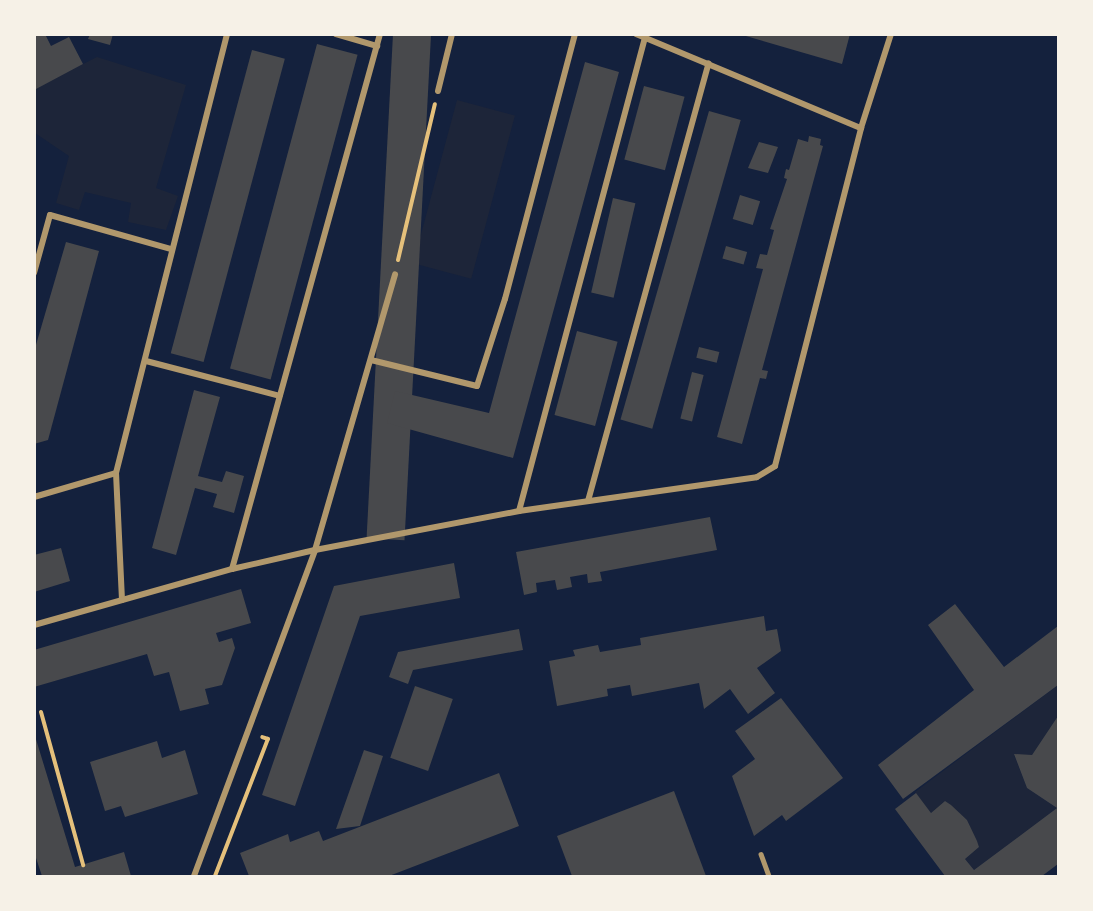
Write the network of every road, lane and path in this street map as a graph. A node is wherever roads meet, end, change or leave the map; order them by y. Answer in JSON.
{"nodes":[{"id":1,"x":226,"y":34,"type":"edge"},
{"id":2,"x":336,"y":34,"type":"edge"},
{"id":3,"x":380,"y":34,"type":"edge"},
{"id":4,"x":452,"y":34,"type":"edge"},
{"id":5,"x":575,"y":34,"type":"edge"},
{"id":6,"x":636,"y":34,"type":"edge"},
{"id":7,"x":891,"y":34,"type":"edge"},
{"id":8,"x":645,"y":37,"type":"junction"},
{"id":9,"x":377,"y":46,"type":"junction"},
{"id":10,"x":709,"y":63,"type":"junction"},
{"id":11,"x":438,"y":91,"type":"joint"},
{"id":12,"x":861,"y":128,"type":"junction"},
{"id":13,"x":171,"y":249,"type":"junction"},
{"id":14,"x":34,"y":273,"type":"edge"},
{"id":15,"x":395,"y":274,"type":"joint"},
{"id":16,"x":371,"y":360,"type":"junction"},
{"id":17,"x":146,"y":361,"type":"junction"},
{"id":18,"x":280,"y":396,"type":"junction"},
{"id":19,"x":116,"y":473,"type":"junction"},
{"id":20,"x":34,"y":497,"type":"edge"},
{"id":21,"x":588,"y":501,"type":"junction"},
{"id":22,"x":519,"y":512,"type":"junction"},
{"id":23,"x":315,"y":550,"type":"junction"},
{"id":24,"x":232,"y":569,"type":"junction"},
{"id":25,"x":122,"y":600,"type":"junction"},
{"id":26,"x":34,"y":625,"type":"edge"},
{"id":27,"x":41,"y":712,"type":"dead end"},
{"id":28,"x":761,"y":854,"type":"dead end"},
{"id":29,"x":83,"y":865,"type":"dead end"},
{"id":30,"x":194,"y":876,"type":"edge"},
{"id":31,"x":769,"y":876,"type":"edge"}],
"edges":[{"from":1,"to":13,"type":"street"},
{"from":2,"to":9,"type":"street"},
{"from":3,"to":9,"type":"street"},
{"from":4,"to":11,"type":"street"},
{"from":5,"to":16,"type":"street"},
{"from":6,"to":8,"type":"street"},
{"from":7,"to":12,"type":"street"},
{"from":8,"to":10,"type":"street"},
{"from":8,"to":22,"type":"street"},
{"from":9,"to":18,"type":"street"},
{"from":10,"to":12,"type":"street"},
{"from":10,"to":21,"type":"street"},
{"from":11,"to":15,"type":"path"},
{"from":12,"to":21,"type":"street"},
{"from":13,"to":14,"type":"street"},
{"from":13,"to":17,"type":"street"},
{"from":15,"to":16,"type":"street"},
{"from":16,"to":23,"type":"street"},
{"from":17,"to":18,"type":"street"},
{"from":17,"to":19,"type":"street"},
{"from":18,"to":24,"type":"street"},
{"from":19,"to":20,"type":"street"},
{"from":19,"to":25,"type":"street"},
{"from":21,"to":22,"type":"street"},
{"from":22,"to":23,"type":"street"},
{"from":23,"to":24,"type":"street"},
{"from":23,"to":30,"type":"street"},
{"from":24,"to":25,"type":"street"},
{"from":25,"to":26,"type":"street"},
{"from":27,"to":29,"type":"path"},
{"from":28,"to":31,"type":"lane"}]}
